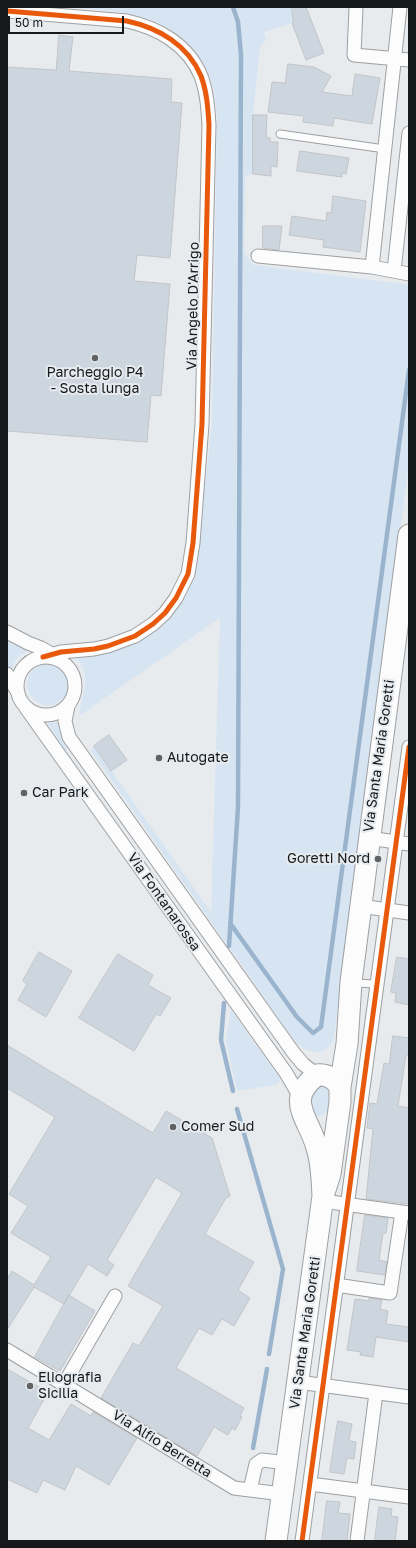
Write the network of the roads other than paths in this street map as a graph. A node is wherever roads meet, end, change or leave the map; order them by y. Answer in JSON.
{"nodes":[{"id":1,"x":356,"y":7,"type":"edge"},
{"id":2,"x":400,"y":7,"type":"edge"},
{"id":3,"x":7,"y":11,"type":"edge"},
{"id":4,"x":22,"y":12,"type":"junction"},
{"id":5,"x":7,"y":16,"type":"edge"},
{"id":6,"x":395,"y":59,"type":"junction"},
{"id":7,"x":409,"y":60,"type":"edge"},
{"id":8,"x":409,"y":133,"type":"edge"},
{"id":9,"x":280,"y":134,"type":"dead end"},
{"id":10,"x":385,"y":149,"type":"junction"},
{"id":11,"x":258,"y":256,"type":"dead end"},
{"id":12,"x":372,"y":267,"type":"junction"},
{"id":13,"x":394,"y":271,"type":"junction"},
{"id":14,"x":409,"y":274,"type":"edge"},
{"id":15,"x":409,"y":535,"type":"edge"},
{"id":16,"x":7,"y":632,"type":"edge"},
{"id":17,"x":52,"y":657,"type":"junction"},
{"id":18,"x":7,"y":674,"type":"edge"},
{"id":19,"x":17,"y":691,"type":"junction"},
{"id":20,"x":68,"y":706,"type":"junction"},
{"id":21,"x":26,"y":708,"type":"junction"},
{"id":22,"x":409,"y":747,"type":"edge"},
{"id":23,"x":368,"y":838,"type":"junction"},
{"id":24,"x":403,"y":843,"type":"edge"},
{"id":25,"x":360,"y":906,"type":"junction"},
{"id":26,"x":387,"y":910,"type":"junction"},
{"id":27,"x":409,"y":913,"type":"edge"},
{"id":28,"x":377,"y":984,"type":"junction"},
{"id":29,"x":350,"y":992,"type":"junction"},
{"id":30,"x":318,"y":1074,"type":"junction"},
{"id":31,"x":340,"y":1087,"type":"junction"},
{"id":32,"x":300,"y":1097,"type":"junction"},
{"id":33,"x":337,"y":1117,"type":"junction"},
{"id":34,"x":309,"y":1126,"type":"junction"},
{"id":35,"x":323,"y":1199,"type":"junction"},
{"id":36,"x":347,"y":1205,"type":"junction"},
{"id":37,"x":405,"y":1212,"type":"edge"},
{"id":38,"x":336,"y":1285,"type":"junction"},
{"id":39,"x":115,"y":1296,"type":"dead end"},
{"id":40,"x":7,"y":1350,"type":"edge"},
{"id":41,"x":298,"y":1382,"type":"junction"},
{"id":42,"x":64,"y":1384,"type":"junction"},
{"id":43,"x":323,"y":1385,"type":"junction"},
{"id":44,"x":376,"y":1393,"type":"junction"},
{"id":45,"x":409,"y":1397,"type":"edge"},
{"id":46,"x":287,"y":1463,"type":"junction"},
{"id":47,"x":310,"y":1484,"type":"junction"},
{"id":48,"x":250,"y":1490,"type":"junction"},
{"id":49,"x":363,"y":1491,"type":"junction"},
{"id":50,"x":282,"y":1494,"type":"junction"},
{"id":51,"x":409,"y":1497,"type":"edge"},
{"id":52,"x":276,"y":1541,"type":"edge"},
{"id":53,"x":302,"y":1541,"type":"edge"},
{"id":54,"x":357,"y":1541,"type":"edge"}],
"edges":[{"from":1,"to":6,"type":"street"},
{"from":2,"to":6,"type":"street"},
{"from":3,"to":4,"type":"street","name":"Via Angelo D'Arrigo"},
{"from":4,"to":5,"type":"street"},
{"from":4,"to":17,"type":"street","name":"Via Angelo D'Arrigo"},
{"from":6,"to":7,"type":"street"},
{"from":6,"to":10,"type":"street"},
{"from":8,"to":13,"type":"street"},
{"from":9,"to":10,"type":"lane"},
{"from":10,"to":12,"type":"street"},
{"from":11,"to":12,"type":"street"},
{"from":12,"to":13,"type":"street"},
{"from":13,"to":14,"type":"street"},
{"from":15,"to":23,"type":"main road","name":"Via Santa Maria Goretti"},
{"from":16,"to":17,"type":"street"},
{"from":17,"to":19,"type":"street"},
{"from":17,"to":20,"type":"street"},
{"from":18,"to":19,"type":"street"},
{"from":19,"to":21,"type":"street"},
{"from":20,"to":21,"type":"street"},
{"from":20,"to":30,"type":"street","name":"Via Fontanarossa"},
{"from":21,"to":32,"type":"street","name":"Via Fontanarossa"},
{"from":22,"to":24,"type":"street"},
{"from":23,"to":24,"type":"street"},
{"from":23,"to":25,"type":"main road","name":"Via Santa Maria Goretti"},
{"from":24,"to":26,"type":"street"},
{"from":25,"to":26,"type":"street"},
{"from":25,"to":29,"type":"main road","name":"Via Santa Maria Goretti"},
{"from":26,"to":27,"type":"street"},
{"from":26,"to":28,"type":"street"},
{"from":28,"to":29,"type":"lane"},
{"from":28,"to":36,"type":"street"},
{"from":29,"to":30,"type":"main road"},
{"from":29,"to":31,"type":"main road"},
{"from":30,"to":31,"type":"main road"},
{"from":30,"to":32,"type":"main road"},
{"from":31,"to":33,"type":"main road"},
{"from":32,"to":34,"type":"main road"},
{"from":33,"to":34,"type":"main road"},
{"from":33,"to":35,"type":"main road"},
{"from":34,"to":35,"type":"main road","name":"Via Santa Maria Goretti"},
{"from":35,"to":36,"type":"street"},
{"from":35,"to":41,"type":"main road","name":"Via Santa Maria Goretti"},
{"from":36,"to":37,"type":"street"},
{"from":36,"to":38,"type":"street"},
{"from":37,"to":38,"type":"street"},
{"from":38,"to":43,"type":"street"},
{"from":39,"to":42,"type":"street"},
{"from":40,"to":42,"type":"street","name":"Via Alfio Berretta"},
{"from":41,"to":43,"type":"street"},
{"from":41,"to":46,"type":"main road","name":"Via Santa Maria Goretti"},
{"from":42,"to":48,"type":"street","name":"Via Alfio Berretta"},
{"from":43,"to":44,"type":"street"},
{"from":43,"to":47,"type":"street"},
{"from":44,"to":45,"type":"street"},
{"from":44,"to":49,"type":"street"},
{"from":46,"to":48,"type":"street"},
{"from":46,"to":50,"type":"main road","name":"Via Santa Maria Goretti"},
{"from":47,"to":49,"type":"street"},
{"from":47,"to":53,"type":"street"},
{"from":48,"to":50,"type":"street","name":"Via Alfio Berretta"},
{"from":49,"to":51,"type":"street"},
{"from":49,"to":54,"type":"street"},
{"from":50,"to":52,"type":"main road","name":"Via Santa Maria Goretti"}]}
